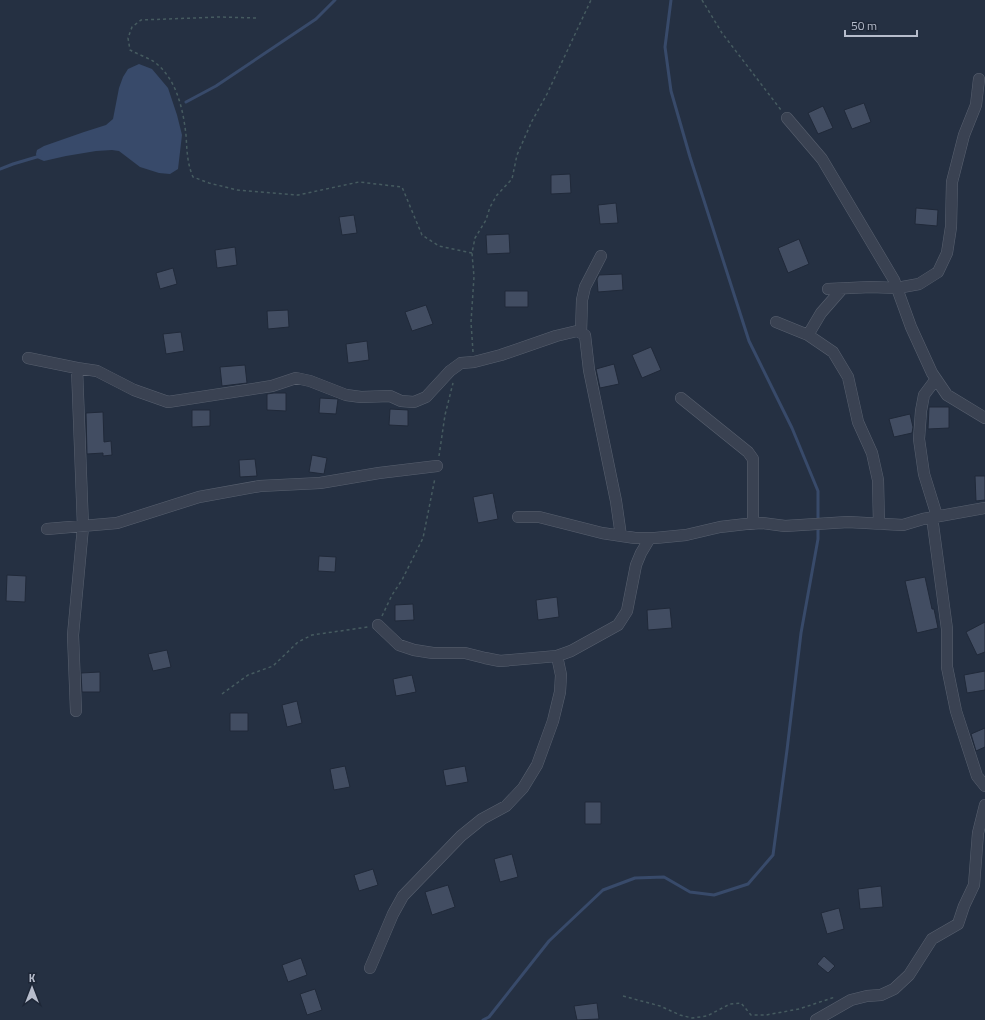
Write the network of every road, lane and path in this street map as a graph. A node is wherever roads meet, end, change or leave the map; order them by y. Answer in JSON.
{"nodes":[{"id":1,"x":591,"y":0,"type":"edge"},
{"id":2,"x":702,"y":0,"type":"edge"},
{"id":3,"x":256,"y":18,"type":"dead end"},
{"id":4,"x":979,"y":78,"type":"dead end"},
{"id":5,"x":787,"y":118,"type":"joint"},
{"id":6,"x":472,"y":253,"type":"junction"},
{"id":7,"x":601,"y":256,"type":"dead end"},
{"id":8,"x":897,"y":288,"type":"junction"},
{"id":9,"x":828,"y":289,"type":"dead end"},
{"id":10,"x":842,"y":289,"type":"junction"},
{"id":11,"x":776,"y":322,"type":"dead end"},
{"id":12,"x":581,"y":333,"type":"junction"},
{"id":13,"x":808,"y":335,"type":"junction"},
{"id":14,"x":28,"y":358,"type":"dead end"},
{"id":15,"x":474,"y":362,"type":"junction"},
{"id":16,"x":457,"y":366,"type":"junction"},
{"id":17,"x":77,"y":368,"type":"junction"},
{"id":18,"x":936,"y":379,"type":"junction"},
{"id":19,"x":681,"y":398,"type":"dead end"},
{"id":20,"x":985,"y":418,"type":"edge"},
{"id":21,"x":437,"y":466,"type":"junction"},
{"id":22,"x":985,"y":508,"type":"edge"},
{"id":23,"x":935,"y":516,"type":"junction"},
{"id":24,"x":518,"y":517,"type":"dead end"},
{"id":25,"x":753,"y":524,"type":"junction"},
{"id":26,"x":879,"y":524,"type":"junction"},
{"id":27,"x":83,"y":527,"type":"junction"},
{"id":28,"x":47,"y":529,"type":"dead end"},
{"id":29,"x":621,"y":536,"type":"junction"},
{"id":30,"x":650,"y":538,"type":"junction"},
{"id":31,"x":378,"y":625,"type":"junction"},
{"id":32,"x":557,"y":656,"type":"junction"},
{"id":33,"x":222,"y":694,"type":"dead end"},
{"id":34,"x":76,"y":711,"type":"dead end"},
{"id":35,"x":985,"y":786,"type":"edge"},
{"id":36,"x":985,"y":805,"type":"edge"},
{"id":37,"x":370,"y":968,"type":"dead end"},
{"id":38,"x":623,"y":996,"type":"dead end"},
{"id":39,"x":840,"y":997,"type":"dead end"},
{"id":40,"x":816,"y":1020,"type":"edge"}],
"edges":[{"from":1,"to":6,"type":"path"},
{"from":2,"to":5,"type":"path"},
{"from":3,"to":6,"type":"path"},
{"from":4,"to":8,"type":"street"},
{"from":5,"to":8,"type":"street"},
{"from":6,"to":15,"type":"path"},
{"from":7,"to":12,"type":"street"},
{"from":8,"to":10,"type":"street"},
{"from":8,"to":18,"type":"street"},
{"from":9,"to":10,"type":"street"},
{"from":10,"to":13,"type":"street"},
{"from":11,"to":13,"type":"street"},
{"from":12,"to":15,"type":"street"},
{"from":12,"to":29,"type":"street"},
{"from":13,"to":26,"type":"street"},
{"from":14,"to":17,"type":"street"},
{"from":15,"to":16,"type":"street"},
{"from":16,"to":17,"type":"street"},
{"from":16,"to":21,"type":"path"},
{"from":17,"to":27,"type":"street"},
{"from":18,"to":20,"type":"street"},
{"from":18,"to":23,"type":"street"},
{"from":19,"to":25,"type":"street"},
{"from":21,"to":27,"type":"street"},
{"from":21,"to":31,"type":"path"},
{"from":22,"to":23,"type":"street"},
{"from":23,"to":26,"type":"street"},
{"from":23,"to":35,"type":"street"},
{"from":24,"to":29,"type":"street"},
{"from":25,"to":26,"type":"street"},
{"from":25,"to":30,"type":"street"},
{"from":27,"to":28,"type":"street"},
{"from":27,"to":34,"type":"street"},
{"from":29,"to":30,"type":"street"},
{"from":30,"to":32,"type":"street"},
{"from":31,"to":32,"type":"street"},
{"from":31,"to":33,"type":"path"},
{"from":32,"to":37,"type":"street"},
{"from":36,"to":40,"type":"street"},
{"from":38,"to":39,"type":"path"}]}
